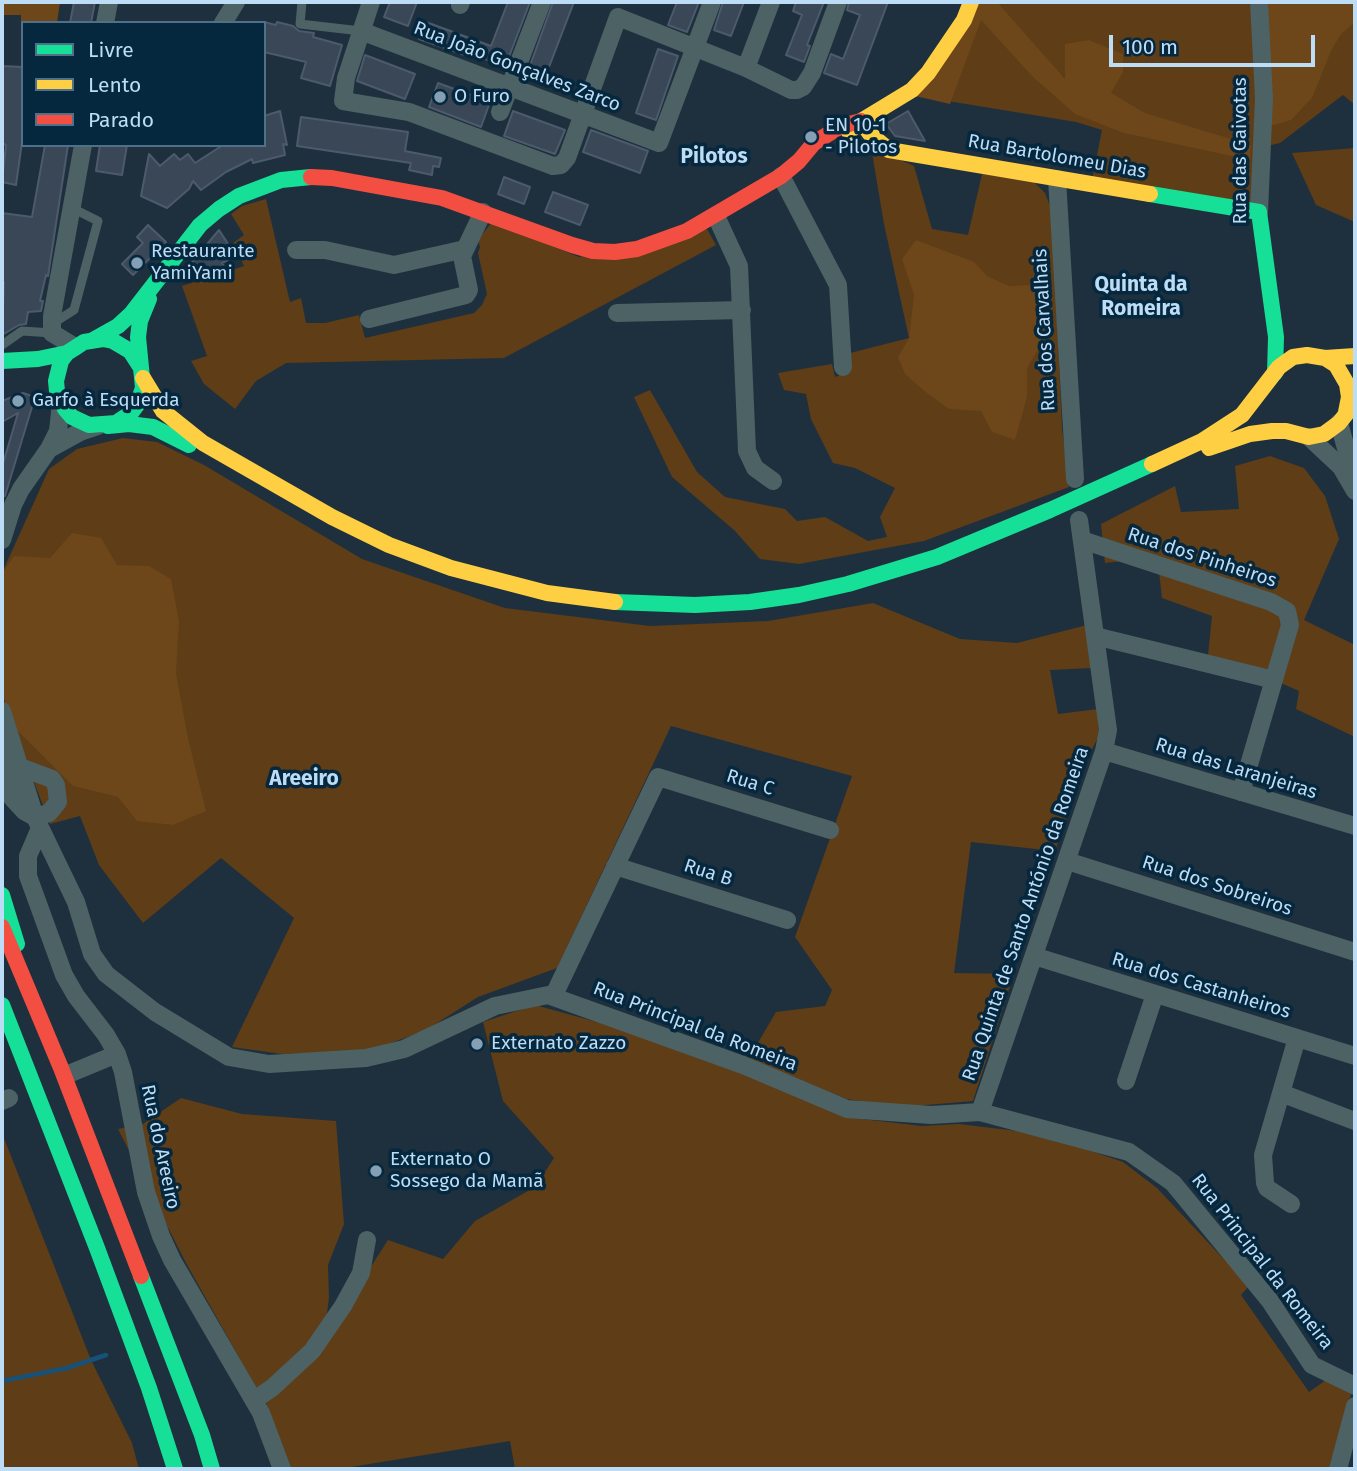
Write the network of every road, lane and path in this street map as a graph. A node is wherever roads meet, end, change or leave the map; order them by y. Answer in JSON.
{"nodes":[{"id":1,"x":109,"y":2,"type":"edge"},
{"id":2,"x":236,"y":2,"type":"edge"},
{"id":3,"x":302,"y":2,"type":"edge"},
{"id":4,"x":371,"y":2,"type":"edge"},
{"id":5,"x":542,"y":2,"type":"edge"},
{"id":6,"x":712,"y":2,"type":"edge"},
{"id":7,"x":771,"y":2,"type":"edge"},
{"id":8,"x":838,"y":2,"type":"edge"},
{"id":9,"x":971,"y":2,"type":"edge"},
{"id":10,"x":1259,"y":2,"type":"edge"},
{"id":11,"x":105,"y":21,"type":"edge"},
{"id":12,"x":224,"y":21,"type":"edge"},
{"id":13,"x":361,"y":31,"type":"junction"},
{"id":14,"x":694,"y":48,"type":"junction"},
{"id":15,"x":746,"y":68,"type":"junction"},
{"id":16,"x":510,"y":86,"type":"junction"},
{"id":17,"x":500,"y":112,"type":"dead end"},
{"id":18,"x":582,"y":114,"type":"junction"},
{"id":19,"x":862,"y":121,"type":"junction"},
{"id":20,"x":83,"y":147,"type":"edge"},
{"id":21,"x":781,"y":176,"type":"junction"},
{"id":22,"x":1057,"y":179,"type":"junction"},
{"id":23,"x":72,"y":208,"type":"junction"},
{"id":24,"x":483,"y":212,"type":"junction"},
{"id":25,"x":1259,"y":212,"type":"junction"},
{"id":26,"x":716,"y":216,"type":"junction"},
{"id":27,"x":465,"y":248,"type":"junction"},
{"id":28,"x":296,"y":250,"type":"dead end"},
{"id":29,"x":154,"y":287,"type":"junction"},
{"id":30,"x":1271,"y":300,"type":"junction"},
{"id":31,"x":120,"y":310,"type":"dead end"},
{"id":32,"x":742,"y":310,"type":"junction"},
{"id":33,"x":617,"y":313,"type":"dead end"},
{"id":34,"x":369,"y":319,"type":"dead end"},
{"id":35,"x":105,"y":321,"type":"dead end"},
{"id":36,"x":52,"y":328,"type":"junction"},
{"id":37,"x":2,"y":345,"type":"edge"},
{"id":38,"x":80,"y":345,"type":"junction"},
{"id":39,"x":1299,"y":345,"type":"junction"},
{"id":40,"x":1355,"y":356,"type":"edge"},
{"id":41,"x":1325,"y":358,"type":"junction"},
{"id":42,"x":2,"y":361,"type":"edge"},
{"id":43,"x":843,"y":367,"type":"dead end"},
{"id":44,"x":142,"y":373,"type":"junction"},
{"id":45,"x":2,"y":375,"type":"edge"},
{"id":46,"x":1272,"y":377,"type":"junction"},
{"id":47,"x":60,"y":400,"type":"junction"},
{"id":48,"x":1347,"y":413,"type":"edge"},
{"id":49,"x":103,"y":426,"type":"junction"},
{"id":50,"x":1286,"y":431,"type":"junction"},
{"id":51,"x":1309,"y":437,"type":"junction"},
{"id":52,"x":49,"y":449,"type":"junction"},
{"id":53,"x":1075,"y":478,"type":"dead end"},
{"id":54,"x":773,"y":481,"type":"dead end"},
{"id":55,"x":1355,"y":481,"type":"edge"},
{"id":56,"x":1355,"y":491,"type":"edge"},
{"id":57,"x":1079,"y":520,"type":"dead end"},
{"id":58,"x":2,"y":540,"type":"edge"},
{"id":59,"x":1082,"y":540,"type":"junction"},
{"id":60,"x":1095,"y":636,"type":"junction"},
{"id":61,"x":1274,"y":680,"type":"junction"},
{"id":62,"x":2,"y":711,"type":"edge"},
{"id":63,"x":8,"y":730,"type":"junction"},
{"id":64,"x":1104,"y":751,"type":"junction"},
{"id":65,"x":20,"y":767,"type":"junction"},
{"id":66,"x":1241,"y":792,"type":"junction"},
{"id":67,"x":38,"y":823,"type":"junction"},
{"id":68,"x":1355,"y":827,"type":"edge"},
{"id":69,"x":830,"y":830,"type":"dead end"},
{"id":70,"x":1067,"y":860,"type":"junction"},
{"id":71,"x":615,"y":866,"type":"junction"},
{"id":72,"x":2,"y":895,"type":"edge"},
{"id":73,"x":787,"y":920,"type":"dead end"},
{"id":74,"x":2,"y":927,"type":"edge"},
{"id":75,"x":1355,"y":952,"type":"edge"},
{"id":76,"x":1034,"y":956,"type":"junction"},
{"id":77,"x":1155,"y":994,"type":"junction"},
{"id":78,"x":553,"y":997,"type":"junction"},
{"id":79,"x":2,"y":1005,"type":"edge"},
{"id":80,"x":39,"y":1012,"type":"junction"},
{"id":81,"x":1297,"y":1038,"type":"junction"},
{"id":82,"x":117,"y":1054,"type":"junction"},
{"id":83,"x":1355,"y":1056,"type":"edge"},
{"id":84,"x":71,"y":1073,"type":"dead end"},
{"id":85,"x":1126,"y":1081,"type":"dead end"},
{"id":86,"x":1281,"y":1093,"type":"junction"},
{"id":87,"x":980,"y":1112,"type":"junction"},
{"id":88,"x":1355,"y":1121,"type":"edge"},
{"id":89,"x":1291,"y":1204,"type":"dead end"},
{"id":90,"x":367,"y":1240,"type":"dead end"},
{"id":91,"x":1355,"y":1386,"type":"edge"},
{"id":92,"x":254,"y":1400,"type":"junction"},
{"id":93,"x":1355,"y":1406,"type":"edge"},
{"id":94,"x":175,"y":1469,"type":"edge"},
{"id":95,"x":212,"y":1469,"type":"edge"},
{"id":96,"x":282,"y":1469,"type":"edge"},
{"id":97,"x":1338,"y":1469,"type":"edge"}],
"edges":[{"from":1,"to":11,"type":"street"},
{"from":2,"to":12,"type":"street"},
{"from":3,"to":13,"type":"lane"},
{"from":4,"to":13,"type":"street"},
{"from":5,"to":16,"type":"street"},
{"from":6,"to":14,"type":"street"},
{"from":7,"to":15,"type":"street"},
{"from":8,"to":15,"type":"street"},
{"from":9,"to":19,"type":"main road"},
{"from":10,"to":25,"type":"street","name":"Rua das Gaivotas"},
{"from":13,"to":16,"type":"street","name":"Rua João Gonçalves Zarco"},
{"from":13,"to":18,"type":"street"},
{"from":14,"to":15,"type":"street"},
{"from":14,"to":18,"type":"street","name":"Rua João Gonçalves Zarco"},
{"from":14,"to":18,"type":"street"},
{"from":16,"to":17,"type":"street"},
{"from":16,"to":18,"type":"street","name":"Rua João Gonçalves Zarco"},
{"from":19,"to":21,"type":"main road"},
{"from":19,"to":22,"type":"main road","name":"Rua Bartolomeu Dias"},
{"from":20,"to":23,"type":"street"},
{"from":21,"to":26,"type":"main road"},
{"from":21,"to":43,"type":"street"},
{"from":22,"to":25,"type":"main road","name":"Rua Bartolomeu Dias"},
{"from":22,"to":53,"type":"street","name":"Rua dos Carvalhais"},
{"from":23,"to":36,"type":"street"},
{"from":23,"to":36,"type":"lane"},
{"from":24,"to":26,"type":"main road"},
{"from":24,"to":27,"type":"street"},
{"from":24,"to":29,"type":"main road"},
{"from":25,"to":30,"type":"main road","name":"Rua das Gaivotas"},
{"from":26,"to":32,"type":"street"},
{"from":27,"to":28,"type":"street"},
{"from":27,"to":34,"type":"street"},
{"from":29,"to":31,"type":"lane"},
{"from":29,"to":38,"type":"main road"},
{"from":29,"to":44,"type":"main road"},
{"from":30,"to":39,"type":"main road"},
{"from":30,"to":46,"type":"main road","name":"Rua das Gaivotas"},
{"from":32,"to":33,"type":"street"},
{"from":32,"to":54,"type":"street"},
{"from":35,"to":38,"type":"lane"},
{"from":36,"to":37,"type":"lane"},
{"from":36,"to":38,"type":"street"},
{"from":38,"to":42,"type":"main road"},
{"from":38,"to":44,"type":"main road"},
{"from":38,"to":47,"type":"main road"},
{"from":39,"to":41,"type":"main road"},
{"from":39,"to":46,"type":"main road"},
{"from":40,"to":41,"type":"main road"},
{"from":41,"to":48,"type":"main road"},
{"from":44,"to":46,"type":"main road"},
{"from":44,"to":49,"type":"main road"},
{"from":45,"to":47,"type":"main road"},
{"from":46,"to":50,"type":"main road"},
{"from":47,"to":49,"type":"main road"},
{"from":47,"to":52,"type":"street"},
{"from":48,"to":51,"type":"main road"},
{"from":48,"to":55,"type":"street"},
{"from":49,"to":50,"type":"main road"},
{"from":49,"to":52,"type":"street"},
{"from":50,"to":51,"type":"main road"},
{"from":51,"to":56,"type":"street"},
{"from":52,"to":58,"type":"street"},
{"from":57,"to":59,"type":"street","name":"Rua Quinta de Santo António da Romeira"},
{"from":59,"to":60,"type":"street","name":"Rua Quinta de Santo António da Romeira"},
{"from":59,"to":61,"type":"street","name":"Rua dos Pinheiros"},
{"from":60,"to":61,"type":"street"},
{"from":60,"to":64,"type":"street","name":"Rua Quinta de Santo António da Romeira"},
{"from":61,"to":66,"type":"street","name":"Rua dos Pinheiros"},
{"from":62,"to":63,"type":"street"},
{"from":63,"to":65,"type":"street"},
{"from":63,"to":67,"type":"street"},
{"from":64,"to":66,"type":"street","name":"Rua das Laranjeiras"},
{"from":64,"to":70,"type":"street","name":"Rua Quinta de Santo António da Romeira"},
{"from":65,"to":67,"type":"street"},
{"from":65,"to":67,"type":"street"},
{"from":66,"to":68,"type":"street","name":"Rua das Laranjeiras"},
{"from":67,"to":78,"type":"street","name":"Rua Principal da Romeira"},
{"from":67,"to":82,"type":"street","name":"Rua do Areeiro"},
{"from":69,"to":71,"type":"street","name":"Rua C"},
{"from":70,"to":75,"type":"street","name":"Rua dos Sobreiros"},
{"from":70,"to":76,"type":"street","name":"Rua Quinta de Santo António da Romeira"},
{"from":71,"to":73,"type":"street","name":"Rua B"},
{"from":71,"to":78,"type":"street"},
{"from":72,"to":80,"type":"main road"},
{"from":74,"to":80,"type":"main road"},
{"from":76,"to":77,"type":"street","name":"Rua dos Castanheiros"},
{"from":76,"to":87,"type":"street","name":"Rua Quinta de Santo António da Romeira"},
{"from":77,"to":81,"type":"street","name":"Rua dos Castanheiros"},
{"from":77,"to":85,"type":"street"},
{"from":78,"to":87,"type":"street","name":"Rua Principal da Romeira"},
{"from":79,"to":94,"type":"main road"},
{"from":80,"to":95,"type":"main road"},
{"from":81,"to":83,"type":"street","name":"Rua dos Castanheiros"},
{"from":81,"to":86,"type":"street"},
{"from":82,"to":84,"type":"street"},
{"from":82,"to":92,"type":"street","name":"Rua do Areeiro"},
{"from":86,"to":88,"type":"street"},
{"from":86,"to":89,"type":"street"},
{"from":87,"to":91,"type":"street","name":"Rua Principal da Romeira"},
{"from":90,"to":92,"type":"street"},
{"from":92,"to":96,"type":"street","name":"Rua do Areeiro"},
{"from":93,"to":97,"type":"street"}]}
